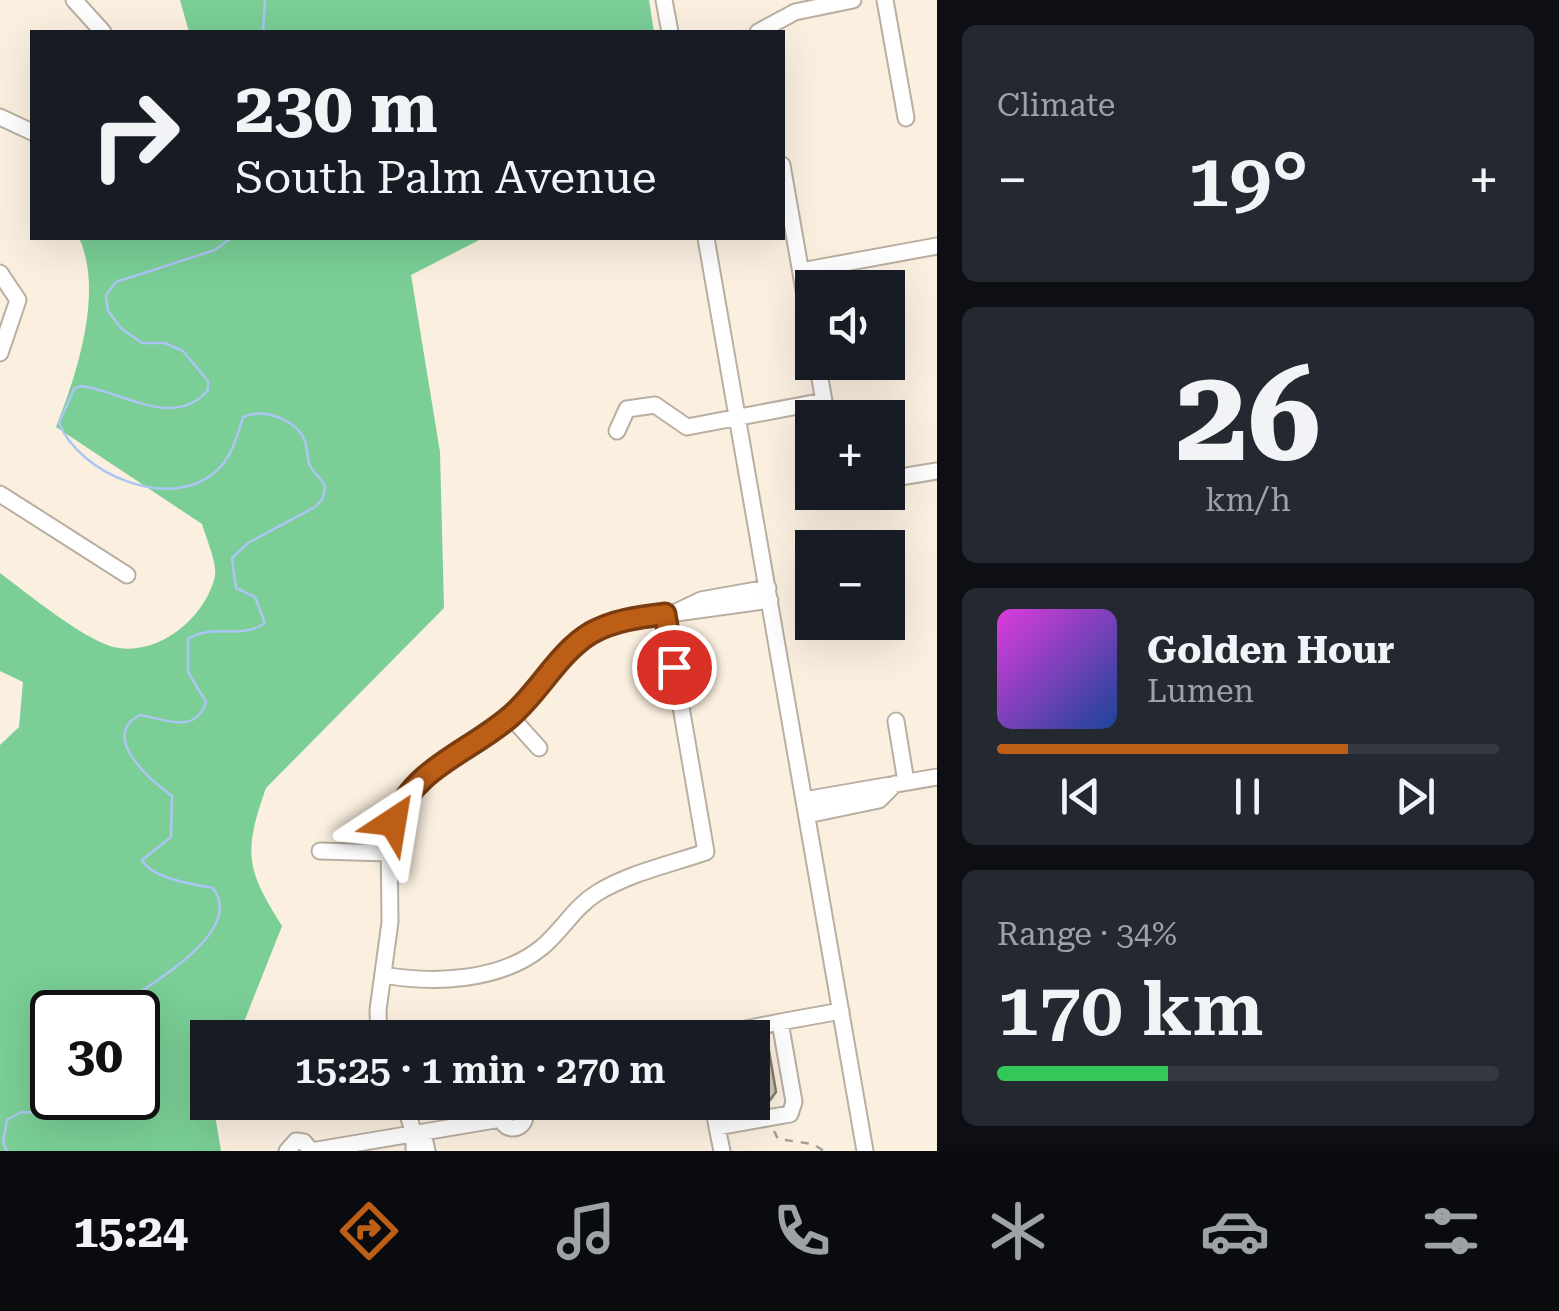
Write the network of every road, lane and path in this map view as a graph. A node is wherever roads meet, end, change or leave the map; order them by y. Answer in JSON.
{"nodes":[{"id":1,"x":74,"y":0,"type":"edge"},
{"id":2,"x":664,"y":0,"type":"edge"},
{"id":3,"x":854,"y":0,"type":"edge"},
{"id":4,"x":885,"y":0,"type":"edge"},
{"id":5,"x":101,"y":30,"type":"edge"},
{"id":6,"x":670,"y":30,"type":"edge"},
{"id":7,"x":762,"y":30,"type":"edge"},
{"id":8,"x":0,"y":117,"type":"edge"},
{"id":9,"x":906,"y":118,"type":"dead end"},
{"id":10,"x":30,"y":131,"type":"edge"},
{"id":11,"x":785,"y":183,"type":"edge"},
{"id":12,"x":706,"y":240,"type":"edge"},
{"id":13,"x":936,"y":246,"type":"edge"},
{"id":14,"x":801,"y":270,"type":"edge"},
{"id":15,"x":806,"y":270,"type":"edge"},
{"id":16,"x":0,"y":273,"type":"edge"},
{"id":17,"x":0,"y":353,"type":"edge"},
{"id":18,"x":795,"y":411,"type":"edge"},
{"id":19,"x":737,"y":416,"type":"junction"},
{"id":20,"x":617,"y":431,"type":"dead end"},
{"id":21,"x":936,"y":470,"type":"edge"},
{"id":22,"x":905,"y":476,"type":"edge"},
{"id":23,"x":0,"y":494,"type":"edge"},
{"id":24,"x":127,"y":574,"type":"dead end"},
{"id":25,"x":769,"y":594,"type":"junction"},
{"id":26,"x":671,"y":613,"type":"junction"},
{"id":27,"x":511,"y":716,"type":"junction"},
{"id":28,"x":896,"y":721,"type":"dead end"},
{"id":29,"x":539,"y":748,"type":"dead end"},
{"id":30,"x":936,"y":777,"type":"edge"},
{"id":31,"x":901,"y":783,"type":"junction"},
{"id":32,"x":805,"y":807,"type":"junction"},
{"id":33,"x":320,"y":851,"type":"dead end"},
{"id":34,"x":388,"y":853,"type":"junction"},
{"id":35,"x":384,"y":975,"type":"junction"},
{"id":36,"x":840,"y":1011,"type":"junction"},
{"id":37,"x":378,"y":1020,"type":"edge"},
{"id":38,"x":780,"y":1022,"type":"junction"},
{"id":39,"x":770,"y":1024,"type":"edge"},
{"id":40,"x":772,"y":1117,"type":"junction"},
{"id":41,"x":410,"y":1120,"type":"edge"},
{"id":42,"x":490,"y":1120,"type":"edge"},
{"id":43,"x":717,"y":1120,"type":"edge"},
{"id":44,"x":718,"y":1127,"type":"junction"},
{"id":45,"x":414,"y":1134,"type":"junction"},
{"id":46,"x":287,"y":1151,"type":"edge"},
{"id":47,"x":312,"y":1151,"type":"edge"},
{"id":48,"x":414,"y":1151,"type":"edge"},
{"id":49,"x":426,"y":1151,"type":"edge"},
{"id":50,"x":722,"y":1151,"type":"edge"},
{"id":51,"x":824,"y":1151,"type":"edge"},
{"id":52,"x":866,"y":1151,"type":"edge"}],
"edges":[{"from":1,"to":5,"type":"street"},
{"from":2,"to":6,"type":"street"},
{"from":3,"to":7,"type":"street"},
{"from":4,"to":9,"type":"street"},
{"from":8,"to":10,"type":"street"},
{"from":11,"to":14,"type":"street"},
{"from":12,"to":19,"type":"street"},
{"from":13,"to":15,"type":"street"},
{"from":16,"to":17,"type":"street"},
{"from":18,"to":19,"type":"street"},
{"from":19,"to":20,"type":"street"},
{"from":19,"to":25,"type":"street"},
{"from":21,"to":22,"type":"street"},
{"from":23,"to":24,"type":"street"},
{"from":25,"to":26,"type":"street"},
{"from":25,"to":32,"type":"street"},
{"from":26,"to":27,"type":"street"},
{"from":26,"to":35,"type":"street"},
{"from":27,"to":29,"type":"street"},
{"from":27,"to":34,"type":"street"},
{"from":28,"to":31,"type":"street"},
{"from":30,"to":31,"type":"street"},
{"from":31,"to":32,"type":"street"},
{"from":32,"to":36,"type":"street"},
{"from":33,"to":34,"type":"street"},
{"from":34,"to":35,"type":"street"},
{"from":35,"to":37,"type":"street"},
{"from":36,"to":38,"type":"street"},
{"from":36,"to":52,"type":"street"},
{"from":38,"to":39,"type":"street"},
{"from":38,"to":40,"type":"street"},
{"from":40,"to":44,"type":"street"},
{"from":40,"to":51,"type":"path"},
{"from":41,"to":45,"type":"street"},
{"from":42,"to":45,"type":"street"},
{"from":43,"to":44,"type":"street"},
{"from":44,"to":50,"type":"street"},
{"from":45,"to":47,"type":"street"},
{"from":45,"to":48,"type":"street"},
{"from":45,"to":49,"type":"street"},
{"from":46,"to":47,"type":"street"}]}
